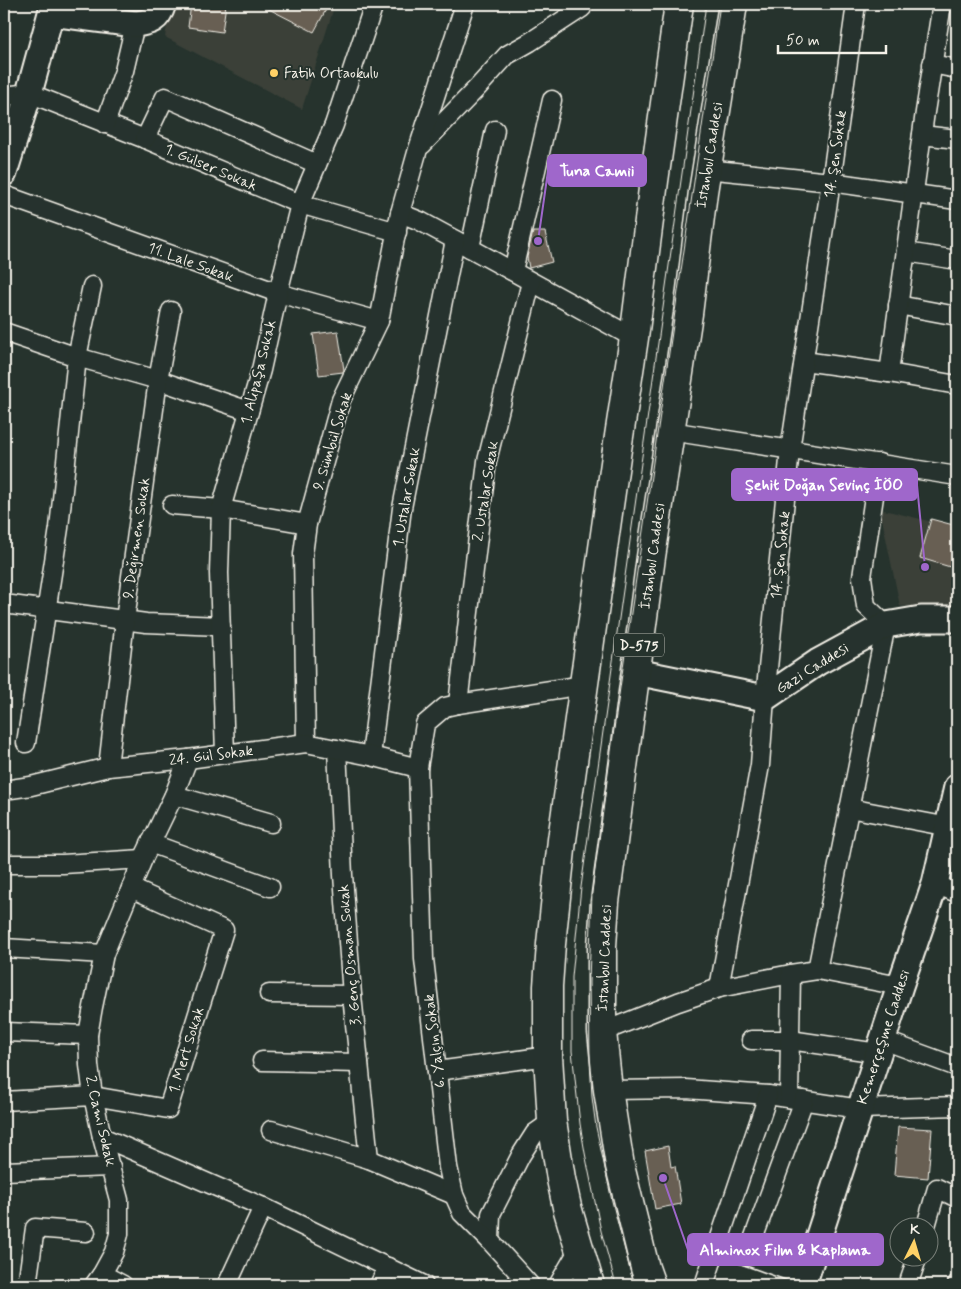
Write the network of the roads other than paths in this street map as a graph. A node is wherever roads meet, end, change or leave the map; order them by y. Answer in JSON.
{"nodes":[{"id":1,"x":163,"y":4,"type":"edge"},
{"id":2,"x":374,"y":4,"type":"edge"},
{"id":3,"x":465,"y":4,"type":"edge"},
{"id":4,"x":583,"y":4,"type":"edge"},
{"id":5,"x":679,"y":4,"type":"edge"},
{"id":6,"x":733,"y":4,"type":"edge"},
{"id":7,"x":856,"y":4,"type":"edge"},
{"id":8,"x":942,"y":4,"type":"edge"},
{"id":9,"x":47,"y":8,"type":"edge"},
{"id":10,"x":134,"y":24,"type":"junction"},
{"id":11,"x":932,"y":64,"type":"junction"},
{"id":12,"x":957,"y":69,"type":"edge"},
{"id":13,"x":28,"y":93,"type":"junction"},
{"id":14,"x":4,"y":96,"type":"edge"},
{"id":15,"x":552,"y":100,"type":"dead end"},
{"id":16,"x":105,"y":124,"type":"junction"},
{"id":17,"x":495,"y":130,"type":"dead end"},
{"id":18,"x":922,"y":135,"type":"junction"},
{"id":19,"x":145,"y":139,"type":"junction"},
{"id":20,"x":957,"y":139,"type":"edge"},
{"id":21,"x":418,"y":149,"type":"junction"},
{"id":22,"x":5,"y":162,"type":"edge"},
{"id":23,"x":317,"y":164,"type":"junction"},
{"id":24,"x":706,"y":168,"type":"junction"},
{"id":25,"x":831,"y":182,"type":"junction"},
{"id":26,"x":914,"y":194,"type":"junction"},
{"id":27,"x":4,"y":195,"type":"edge"},
{"id":28,"x":957,"y":200,"type":"edge"},
{"id":29,"x":300,"y":204,"type":"junction"},
{"id":30,"x":400,"y":213,"type":"junction"},
{"id":31,"x":396,"y":232,"type":"junction"},
{"id":32,"x":462,"y":244,"type":"junction"},
{"id":33,"x":906,"y":252,"type":"junction"},
{"id":34,"x":957,"y":260,"type":"edge"},
{"id":35,"x":513,"y":271,"type":"junction"},
{"id":36,"x":531,"y":282,"type":"junction"},
{"id":37,"x":92,"y":286,"type":"dead end"},
{"id":38,"x":278,"y":293,"type":"junction"},
{"id":39,"x":898,"y":305,"type":"junction"},
{"id":40,"x":171,"y":311,"type":"dead end"},
{"id":41,"x":957,"y":316,"type":"edge"},
{"id":42,"x":379,"y":322,"type":"junction"},
{"id":43,"x":4,"y":332,"type":"edge"},
{"id":44,"x":634,"y":338,"type":"junction"},
{"id":45,"x":78,"y":357,"type":"junction"},
{"id":46,"x":804,"y":361,"type":"junction"},
{"id":47,"x":889,"y":373,"type":"junction"},
{"id":48,"x":158,"y":380,"type":"junction"},
{"id":49,"x":957,"y":386,"type":"edge"},
{"id":50,"x":250,"y":411,"type":"junction"},
{"id":51,"x":670,"y":432,"type":"junction"},
{"id":52,"x":790,"y":450,"type":"junction"},
{"id":53,"x":879,"y":463,"type":"junction"},
{"id":54,"x":957,"y":476,"type":"edge"},
{"id":55,"x":172,"y":505,"type":"dead end"},
{"id":56,"x":220,"y":509,"type":"junction"},
{"id":57,"x":308,"y":524,"type":"junction"},
{"id":58,"x":4,"y":604,"type":"edge"},
{"id":59,"x":47,"y":610,"type":"junction"},
{"id":60,"x":957,"y":619,"type":"edge"},
{"id":61,"x":125,"y":620,"type":"junction"},
{"id":62,"x":886,"y":625,"type":"junction"},
{"id":63,"x":222,"y":626,"type":"junction"},
{"id":64,"x":636,"y":672,"type":"junction"},
{"id":65,"x":584,"y":684,"type":"junction"},
{"id":66,"x":765,"y":698,"type":"junction"},
{"id":67,"x":458,"y":704,"type":"junction"},
{"id":68,"x":26,"y":743,"type":"dead end"},
{"id":69,"x":306,"y":743,"type":"junction"},
{"id":70,"x":337,"y":749,"type":"junction"},
{"id":71,"x":225,"y":754,"type":"junction"},
{"id":72,"x":371,"y":756,"type":"junction"},
{"id":73,"x":188,"y":759,"type":"junction"},
{"id":74,"x":108,"y":767,"type":"junction"},
{"id":75,"x":418,"y":768,"type":"junction"},
{"id":76,"x":4,"y":790,"type":"edge"},
{"id":77,"x":957,"y":792,"type":"edge"},
{"id":78,"x":174,"y":795,"type":"junction"},
{"id":79,"x":849,"y":808,"type":"junction"},
{"id":80,"x":271,"y":823,"type":"dead end"},
{"id":81,"x":949,"y":827,"type":"junction"},
{"id":82,"x":146,"y":851,"type":"junction"},
{"id":83,"x":4,"y":864,"type":"edge"},
{"id":84,"x":270,"y":886,"type":"dead end"},
{"id":85,"x":131,"y":888,"type":"junction"},
{"id":86,"x":946,"y":888,"type":"edge"},
{"id":87,"x":4,"y":948,"type":"edge"},
{"id":88,"x":104,"y":954,"type":"junction"},
{"id":89,"x":817,"y":970,"type":"junction"},
{"id":90,"x":791,"y":974,"type":"junction"},
{"id":91,"x":900,"y":986,"type":"junction"},
{"id":92,"x":720,"y":988,"type":"junction"},
{"id":93,"x":270,"y":994,"type":"dead end"},
{"id":94,"x":352,"y":995,"type":"junction"},
{"id":95,"x":4,"y":1032,"type":"edge"},
{"id":96,"x":602,"y":1032,"type":"junction"},
{"id":97,"x":88,"y":1034,"type":"junction"},
{"id":98,"x":751,"y":1040,"type":"dead end"},
{"id":99,"x":790,"y":1040,"type":"junction"},
{"id":100,"x":880,"y":1047,"type":"junction"},
{"id":101,"x":548,"y":1056,"type":"junction"},
{"id":102,"x":262,"y":1062,"type":"dead end"},
{"id":103,"x":359,"y":1062,"type":"junction"},
{"id":104,"x":957,"y":1067,"type":"edge"},
{"id":105,"x":438,"y":1071,"type":"junction"},
{"id":106,"x":608,"y":1090,"type":"junction"},
{"id":107,"x":768,"y":1095,"type":"junction"},
{"id":108,"x":93,"y":1096,"type":"junction"},
{"id":109,"x":796,"y":1099,"type":"junction"},
{"id":110,"x":4,"y":1101,"type":"edge"},
{"id":111,"x":957,"y":1106,"type":"edge"},
{"id":112,"x":860,"y":1109,"type":"junction"},
{"id":113,"x":552,"y":1121,"type":"junction"},
{"id":114,"x":271,"y":1130,"type":"dead end"},
{"id":115,"x":102,"y":1137,"type":"junction"},
{"id":116,"x":369,"y":1159,"type":"junction"},
{"id":117,"x":111,"y":1167,"type":"junction"},
{"id":118,"x":4,"y":1171,"type":"edge"},
{"id":119,"x":454,"y":1195,"type":"junction"},
{"id":120,"x":957,"y":1198,"type":"edge"},
{"id":121,"x":263,"y":1207,"type":"junction"},
{"id":122,"x":929,"y":1216,"type":"edge"},
{"id":123,"x":86,"y":1232,"type":"dead end"},
{"id":124,"x":490,"y":1241,"type":"junction"},
{"id":125,"x":717,"y":1245,"type":"junction"},
{"id":126,"x":579,"y":1249,"type":"junction"},
{"id":127,"x":748,"y":1256,"type":"junction"},
{"id":128,"x":915,"y":1266,"type":"edge"},
{"id":129,"x":388,"y":1267,"type":"junction"},
{"id":130,"x":98,"y":1280,"type":"edge"},
{"id":131,"x":804,"y":1281,"type":"edge"},
{"id":132,"x":27,"y":1285,"type":"edge"},
{"id":133,"x":123,"y":1285,"type":"edge"},
{"id":134,"x":227,"y":1285,"type":"edge"},
{"id":135,"x":379,"y":1285,"type":"edge"},
{"id":136,"x":424,"y":1285,"type":"edge"},
{"id":137,"x":530,"y":1285,"type":"edge"},
{"id":138,"x":558,"y":1285,"type":"edge"},
{"id":139,"x":590,"y":1285,"type":"edge"},
{"id":140,"x":651,"y":1285,"type":"edge"},
{"id":141,"x":704,"y":1285,"type":"edge"},
{"id":142,"x":908,"y":1285,"type":"edge"}],
"edges":[{"from":1,"to":10,"type":"main road"},
{"from":2,"to":23,"type":"street","name":"1. Alipaşa Sokak"},
{"from":3,"to":21,"type":"street","name":"9. Sümbül Sokak"},
{"from":4,"to":21,"type":"street"},
{"from":5,"to":44,"type":"highway","number":"D-575"},
{"from":6,"to":24,"type":"highway","name":"İstanbul Caddesi","number":"D-575"},
{"from":7,"to":25,"type":"street","name":"14. Şen Sokak"},
{"from":8,"to":11,"type":"street"},
{"from":9,"to":10,"type":"main road"},
{"from":9,"to":13,"type":"main road"},
{"from":10,"to":16,"type":"street"},
{"from":11,"to":12,"type":"street"},
{"from":11,"to":18,"type":"street"},
{"from":13,"to":14,"type":"street"},
{"from":13,"to":16,"type":"street","name":"1. Gülser Sokak"},
{"from":13,"to":22,"type":"main road"},
{"from":15,"to":35,"type":"street"},
{"from":16,"to":19,"type":"street","name":"1. Gülser Sokak"},
{"from":17,"to":32,"type":"street","name":"1. Ustalar Sokak"},
{"from":18,"to":20,"type":"street"},
{"from":18,"to":26,"type":"street"},
{"from":19,"to":23,"type":"street"},
{"from":19,"to":29,"type":"street","name":"1. Gülser Sokak"},
{"from":21,"to":30,"type":"street","name":"9. Sümbül Sokak"},
{"from":23,"to":29,"type":"street","name":"1. Alipaşa Sokak"},
{"from":24,"to":25,"type":"street"},
{"from":24,"to":51,"type":"highway","name":"İstanbul Caddesi","number":"D-575"},
{"from":25,"to":26,"type":"street"},
{"from":25,"to":46,"type":"street","name":"14. Şen Sokak"},
{"from":26,"to":28,"type":"street"},
{"from":26,"to":33,"type":"street"},
{"from":27,"to":38,"type":"street","name":"11. Lale Sokak"},
{"from":29,"to":31,"type":"street","name":"1. Gülser Sokak"},
{"from":29,"to":38,"type":"street","name":"1. Alipaşa Sokak"},
{"from":30,"to":31,"type":"street","name":"9. Sümbül Sokak"},
{"from":30,"to":32,"type":"street"},
{"from":31,"to":42,"type":"street","name":"9. Sümbül Sokak"},
{"from":32,"to":35,"type":"street"},
{"from":32,"to":72,"type":"street","name":"1. Ustalar Sokak"},
{"from":33,"to":34,"type":"street"},
{"from":33,"to":39,"type":"street"},
{"from":35,"to":36,"type":"street"},
{"from":36,"to":44,"type":"street"},
{"from":36,"to":67,"type":"street","name":"2. Ustalar Sokak"},
{"from":37,"to":45,"type":"street"},
{"from":38,"to":42,"type":"street","name":"11. Lale Sokak"},
{"from":38,"to":50,"type":"street","name":"1. Alipaşa Sokak"},
{"from":39,"to":41,"type":"street"},
{"from":39,"to":47,"type":"street"},
{"from":40,"to":48,"type":"street","name":"9. Değirmen Sokak"},
{"from":42,"to":57,"type":"street","name":"9. Sümbül Sokak"},
{"from":43,"to":45,"type":"street"},
{"from":44,"to":65,"type":"highway","number":"D-575"},
{"from":45,"to":48,"type":"street"},
{"from":45,"to":59,"type":"street"},
{"from":46,"to":47,"type":"street"},
{"from":46,"to":52,"type":"street","name":"14. Şen Sokak"},
{"from":47,"to":49,"type":"street"},
{"from":48,"to":50,"type":"street"},
{"from":48,"to":61,"type":"street","name":"9. Değirmen Sokak"},
{"from":50,"to":56,"type":"street","name":"1. Alipaşa Sokak"},
{"from":51,"to":52,"type":"street"},
{"from":51,"to":64,"type":"highway","name":"İstanbul Caddesi","number":"D-575"},
{"from":52,"to":53,"type":"street"},
{"from":52,"to":66,"type":"street","name":"14. Şen Sokak"},
{"from":53,"to":54,"type":"street"},
{"from":53,"to":62,"type":"street"},
{"from":55,"to":56,"type":"street"},
{"from":56,"to":57,"type":"street"},
{"from":56,"to":63,"type":"street","name":"1. Alipaşa Sokak"},
{"from":57,"to":69,"type":"street","name":"9. Sümbül Sokak"},
{"from":58,"to":59,"type":"street"},
{"from":59,"to":61,"type":"street"},
{"from":59,"to":68,"type":"street"},
{"from":60,"to":62,"type":"main road","name":"Gazi Caddesi"},
{"from":61,"to":63,"type":"street"},
{"from":61,"to":74,"type":"street","name":"9. Değirmen Sokak"},
{"from":62,"to":66,"type":"main road","name":"Gazi Caddesi"},
{"from":62,"to":79,"type":"street"},
{"from":63,"to":71,"type":"street","name":"1. Alipaşa Sokak"},
{"from":64,"to":66,"type":"main road","name":"Gazi Caddesi"},
{"from":64,"to":96,"type":"highway","name":"İstanbul Caddesi","number":"D-575"},
{"from":65,"to":67,"type":"street","name":"6. Yalçın Sokak"},
{"from":65,"to":101,"type":"highway","number":"D-575"},
{"from":66,"to":92,"type":"street","name":"14. Şen Sokak"},
{"from":67,"to":75,"type":"street","name":"6. Yalçın Sokak"},
{"from":69,"to":70,"type":"street","name":"24. Gül Sokak"},
{"from":69,"to":71,"type":"street","name":"24. Gül Sokak"},
{"from":70,"to":72,"type":"street","name":"24. Gül Sokak"},
{"from":70,"to":94,"type":"street","name":"3. Genç Osman Sokak"},
{"from":71,"to":73,"type":"street","name":"24. Gül Sokak"},
{"from":72,"to":75,"type":"street","name":"24. Gül Sokak"},
{"from":73,"to":74,"type":"street","name":"24. Gül Sokak"},
{"from":73,"to":78,"type":"street","name":"2. Cami Sokak"},
{"from":74,"to":76,"type":"street","name":"24. Gül Sokak"},
{"from":75,"to":105,"type":"street","name":"6. Yalçın Sokak"},
{"from":77,"to":81,"type":"main road","name":"Kemerçeşme Caddesi"},
{"from":78,"to":80,"type":"street"},
{"from":78,"to":82,"type":"street","name":"2. Cami Sokak"},
{"from":79,"to":81,"type":"street"},
{"from":79,"to":89,"type":"street"},
{"from":81,"to":86,"type":"main road","name":"Kemerçeşme Caddesi"},
{"from":82,"to":83,"type":"street"},
{"from":82,"to":84,"type":"street"},
{"from":82,"to":85,"type":"street","name":"2. Cami Sokak"},
{"from":85,"to":88,"type":"street","name":"2. Cami Sokak"},
{"from":85,"to":108,"type":"street","name":"1. Mert Sokak"},
{"from":86,"to":91,"type":"main road","name":"Kemerçeşme Caddesi"},
{"from":87,"to":88,"type":"street"},
{"from":88,"to":97,"type":"street","name":"2. Cami Sokak"},
{"from":89,"to":90,"type":"street"},
{"from":89,"to":91,"type":"street"},
{"from":90,"to":92,"type":"street"},
{"from":90,"to":99,"type":"street"},
{"from":91,"to":100,"type":"main road","name":"Kemerçeşme Caddesi"},
{"from":92,"to":96,"type":"street"},
{"from":93,"to":94,"type":"street"},
{"from":94,"to":103,"type":"street","name":"3. Genç Osman Sokak"},
{"from":95,"to":97,"type":"street"},
{"from":96,"to":106,"type":"highway","name":"İstanbul Caddesi","number":"D-575"},
{"from":97,"to":108,"type":"street","name":"2. Cami Sokak"},
{"from":98,"to":99,"type":"street"},
{"from":99,"to":100,"type":"street"},
{"from":99,"to":109,"type":"street"},
{"from":100,"to":104,"type":"street"},
{"from":100,"to":112,"type":"main road","name":"Kemerçeşme Caddesi"},
{"from":101,"to":105,"type":"street"},
{"from":101,"to":113,"type":"highway","number":"D-575"},
{"from":102,"to":103,"type":"street"},
{"from":103,"to":116,"type":"street","name":"3. Genç Osman Sokak"},
{"from":105,"to":119,"type":"street","name":"6. Yalçın Sokak"},
{"from":106,"to":107,"type":"street"},
{"from":106,"to":140,"type":"highway","name":"İstanbul Caddesi","number":"D-575"},
{"from":107,"to":109,"type":"street"},
{"from":107,"to":125,"type":"street"},
{"from":108,"to":110,"type":"street","name":"1. Mert Sokak"},
{"from":108,"to":115,"type":"street","name":"2. Cami Sokak"},
{"from":109,"to":112,"type":"street"},
{"from":109,"to":127,"type":"street"},
{"from":111,"to":112,"type":"street"},
{"from":112,"to":131,"type":"main road","name":"Kemerçeşme Caddesi"},
{"from":113,"to":124,"type":"street"},
{"from":113,"to":126,"type":"highway","number":"D-575"},
{"from":114,"to":116,"type":"street"},
{"from":115,"to":117,"type":"street","name":"2. Cami Sokak"},
{"from":115,"to":121,"type":"street"},
{"from":116,"to":119,"type":"street"},
{"from":117,"to":118,"type":"street"},
{"from":117,"to":130,"type":"street","name":"2. Cami Sokak"},
{"from":119,"to":124,"type":"street","name":"6. Yalçın Sokak"},
{"from":120,"to":122,"type":"street"},
{"from":121,"to":129,"type":"street"},
{"from":121,"to":134,"type":"street"},
{"from":123,"to":132,"type":"street"},
{"from":124,"to":137,"type":"street","name":"6. Yalçın Sokak"},
{"from":125,"to":127,"type":"street"},
{"from":125,"to":141,"type":"street"},
{"from":126,"to":138,"type":"street"},
{"from":126,"to":139,"type":"highway","number":"D-575"},
{"from":127,"to":131,"type":"street"},
{"from":128,"to":142,"type":"street"},
{"from":129,"to":135,"type":"street"},
{"from":129,"to":136,"type":"street"},
{"from":130,"to":133,"type":"street"}]}
